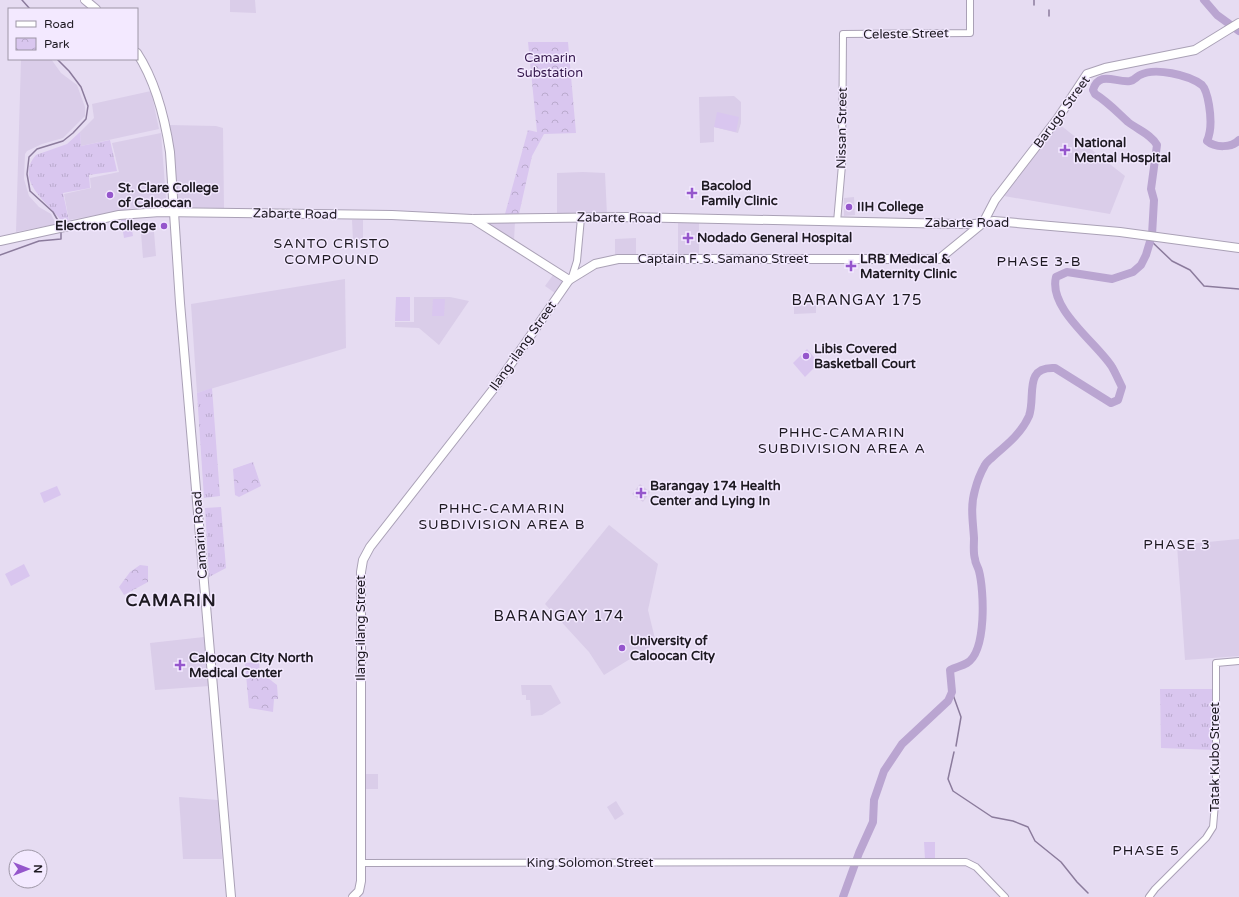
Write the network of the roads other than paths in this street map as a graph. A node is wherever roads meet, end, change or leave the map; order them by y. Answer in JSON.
{"nodes":[{"id":1,"x":85,"y":0,"type":"edge"},
{"id":2,"x":970,"y":0,"type":"edge"},
{"id":3,"x":95,"y":8,"type":"edge"},
{"id":4,"x":1237,"y":24,"type":"edge"},
{"id":5,"x":843,"y":34,"type":"joint"},
{"id":6,"x":138,"y":55,"type":"edge"},
{"id":7,"x":173,"y":212,"type":"junction"},
{"id":8,"x":581,"y":218,"type":"junction"},
{"id":9,"x":472,"y":219,"type":"junction"},
{"id":10,"x":836,"y":222,"type":"junction"},
{"id":11,"x":983,"y":223,"type":"junction"},
{"id":12,"x":0,"y":240,"type":"edge"},
{"id":13,"x":1239,"y":248,"type":"edge"},
{"id":14,"x":578,"y":261,"type":"junction"},
{"id":15,"x":582,"y":271,"type":"junction"},
{"id":16,"x":571,"y":278,"type":"junction"},
{"id":17,"x":1239,"y":661,"type":"edge"},
{"id":18,"x":361,"y":863,"type":"junction"},
{"id":19,"x":231,"y":897,"type":"edge"},
{"id":20,"x":353,"y":897,"type":"edge"},
{"id":21,"x":1005,"y":897,"type":"edge"},
{"id":22,"x":1149,"y":897,"type":"edge"}],
"edges":[{"from":1,"to":3,"type":"main road"},
{"from":2,"to":5,"type":"street","name":"Celeste Street"},
{"from":4,"to":11,"type":"main road","name":"Barugo Street"},
{"from":5,"to":10,"type":"street","name":"Nissan Street"},
{"from":6,"to":7,"type":"main road","name":"Camarin Road"},
{"from":7,"to":9,"type":"main road","name":"Zabarte Road"},
{"from":7,"to":12,"type":"main road","name":"Zabarte Road"},
{"from":7,"to":19,"type":"main road","name":"Camarin Road"},
{"from":8,"to":9,"type":"main road","name":"Zabarte Road"},
{"from":8,"to":10,"type":"main road","name":"Zabarte Road"},
{"from":8,"to":14,"type":"street"},
{"from":9,"to":16,"type":"main road"},
{"from":10,"to":11,"type":"main road","name":"Zabarte Road"},
{"from":11,"to":13,"type":"main road","name":"Zabarte Road"},
{"from":11,"to":15,"type":"main road","name":"Captain F. S. Samano Street"},
{"from":14,"to":15,"type":"street"},
{"from":14,"to":16,"type":"street"},
{"from":15,"to":16,"type":"main road","name":"Captain F. S. Samano Street"},
{"from":16,"to":18,"type":"main road","name":"Ilang-ilang Street"},
{"from":17,"to":22,"type":"street","name":"Tatak Kubo Street"},
{"from":18,"to":20,"type":"main road","name":"Ilang-ilang Street"},
{"from":18,"to":21,"type":"street","name":"King Solomon Street"}]}
